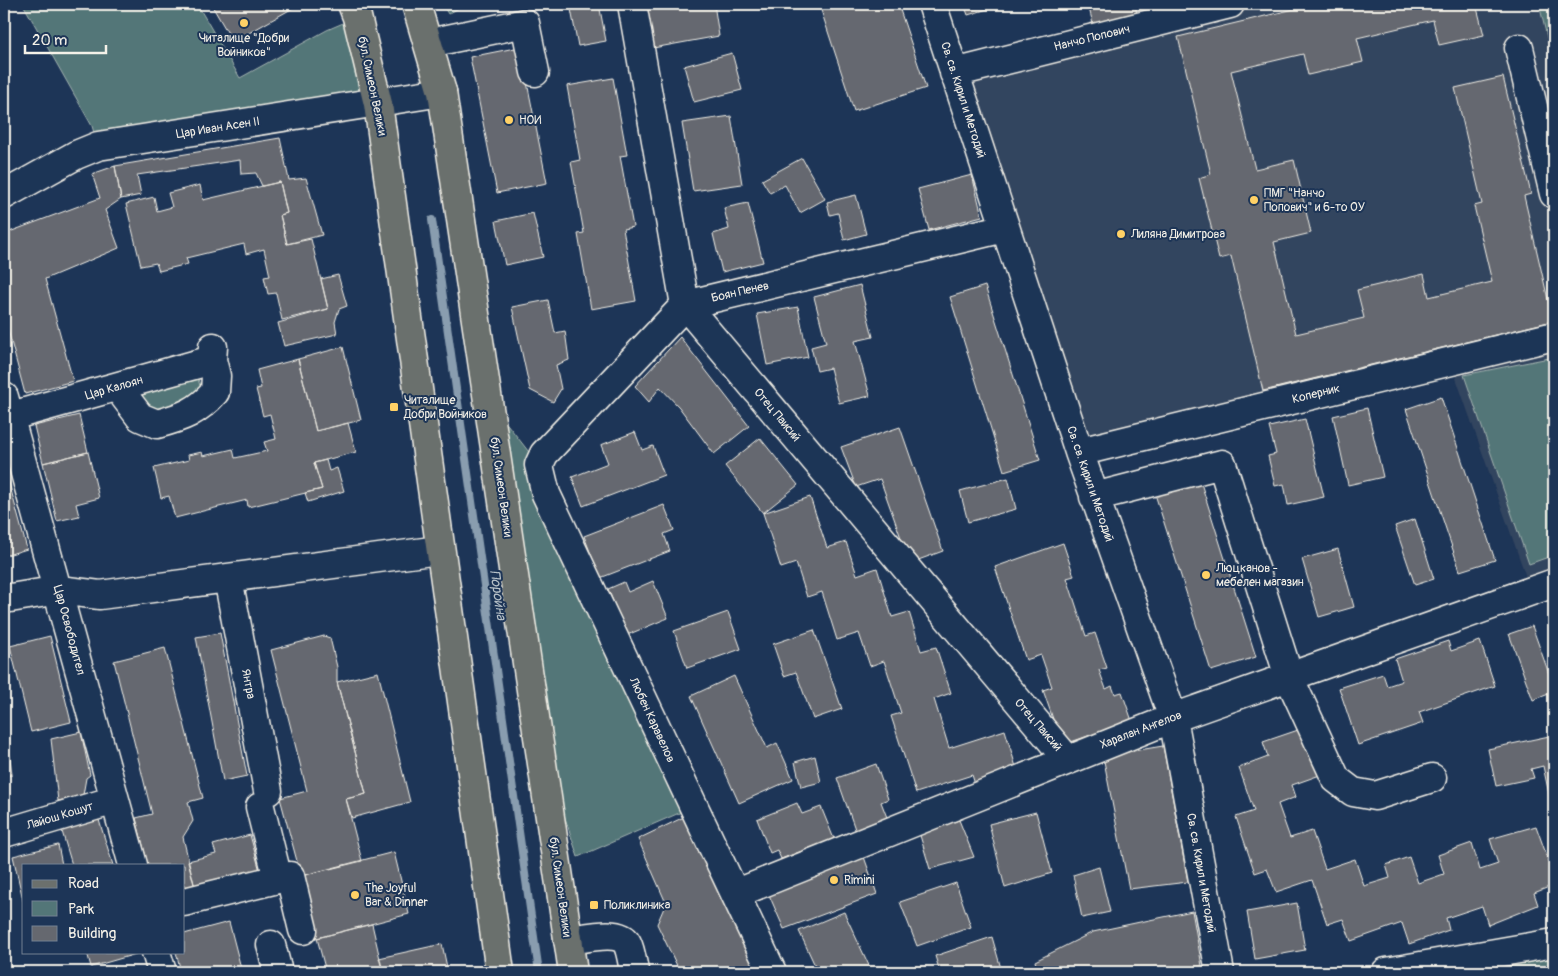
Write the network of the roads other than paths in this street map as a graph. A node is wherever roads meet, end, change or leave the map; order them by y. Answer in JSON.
{"nodes":[{"id":1,"x":352,"y":4,"type":"edge"},
{"id":2,"x":416,"y":4,"type":"edge"},
{"id":3,"x":632,"y":4,"type":"edge"},
{"id":4,"x":932,"y":4,"type":"edge"},
{"id":5,"x":1230,"y":4,"type":"edge"},
{"id":6,"x":429,"y":43,"type":"junction"},
{"id":7,"x":1519,"y":48,"type":"dead end"},
{"id":8,"x":534,"y":72,"type":"dead end"},
{"id":9,"x":954,"y":73,"type":"junction"},
{"id":10,"x":442,"y":92,"type":"junction"},
{"id":11,"x":378,"y":104,"type":"junction"},
{"id":12,"x":1554,"y":194,"type":"edge"},
{"id":13,"x":4,"y":195,"type":"edge"},
{"id":14,"x":1005,"y":228,"type":"junction"},
{"id":15,"x":685,"y":305,"type":"junction"},
{"id":16,"x":1554,"y":336,"type":"edge"},
{"id":17,"x":107,"y":385,"type":"junction"},
{"id":18,"x":6,"y":410,"type":"edge"},
{"id":19,"x":1078,"y":452,"type":"junction"},
{"id":20,"x":1094,"y":497,"type":"junction"},
{"id":21,"x":440,"y":550,"type":"junction"},
{"id":22,"x":228,"y":578,"type":"junction"},
{"id":23,"x":1554,"y":583,"type":"edge"},
{"id":24,"x":59,"y":590,"type":"junction"},
{"id":25,"x":4,"y":599,"type":"edge"},
{"id":26,"x":1289,"y":677,"type":"junction"},
{"id":27,"x":1173,"y":718,"type":"junction"},
{"id":28,"x":1067,"y":760,"type":"junction"},
{"id":29,"x":1432,"y":778,"type":"dead end"},
{"id":30,"x":115,"y":800,"type":"junction"},
{"id":31,"x":4,"y":833,"type":"edge"},
{"id":32,"x":133,"y":864,"type":"edge"},
{"id":33,"x":278,"y":879,"type":"junction"},
{"id":34,"x":734,"y":894,"type":"junction"},
{"id":35,"x":185,"y":902,"type":"edge"},
{"id":36,"x":303,"y":930,"type":"dead end"},
{"id":37,"x":568,"y":940,"type":"junction"},
{"id":38,"x":1554,"y":943,"type":"edge"},
{"id":39,"x":271,"y":945,"type":"dead end"},
{"id":40,"x":157,"y":954,"type":"edge"},
{"id":41,"x":634,"y":970,"type":"dead end"},
{"id":42,"x":162,"y":972,"type":"edge"},
{"id":43,"x":278,"y":972,"type":"edge"},
{"id":44,"x":500,"y":972,"type":"edge"},
{"id":45,"x":573,"y":972,"type":"edge"},
{"id":46,"x":772,"y":972,"type":"edge"},
{"id":47,"x":1220,"y":972,"type":"edge"},
{"id":48,"x":1386,"y":972,"type":"edge"}],
"edges":[{"from":1,"to":11,"type":"main road","name":"бул. Симеон Велики"},
{"from":2,"to":6,"type":"main road","name":"бул. Симеон Велики"},
{"from":3,"to":15,"type":"street"},
{"from":4,"to":9,"type":"street","name":"Св. св. Кирил и Методий"},
{"from":5,"to":9,"type":"street","name":"Нанчо Попович"},
{"from":6,"to":8,"type":"street"},
{"from":6,"to":10,"type":"main road","name":"бул. Симеон Велики"},
{"from":7,"to":12,"type":"street"},
{"from":9,"to":14,"type":"street","name":"Св. св. Кирил и Методий"},
{"from":10,"to":11,"type":"street","name":"Цар Иван Асен II"},
{"from":10,"to":37,"type":"main road","name":"бул. Симеон Велики"},
{"from":11,"to":13,"type":"street","name":"Цар Иван Асен II"},
{"from":11,"to":21,"type":"main road","name":"бул. Симеон Велики"},
{"from":14,"to":15,"type":"street","name":"Боян Пенев"},
{"from":14,"to":19,"type":"street","name":"Св. св. Кирил и Методий"},
{"from":15,"to":28,"type":"street","name":"Отец Паисий"},
{"from":15,"to":34,"type":"street","name":"Любен Каравелов"},
{"from":16,"to":19,"type":"street","name":"Коперник"},
{"from":17,"to":17,"type":"street","name":"Цар Калоян"},
{"from":17,"to":18,"type":"street","name":"Цар Калоян"},
{"from":18,"to":24,"type":"street","name":"Цар Освободител"},
{"from":19,"to":20,"type":"street","name":"Св. св. Кирил и Методий"},
{"from":20,"to":26,"type":"street"},
{"from":20,"to":27,"type":"street","name":"Св. св. Кирил и Методий"},
{"from":21,"to":22,"type":"street"},
{"from":21,"to":44,"type":"main road","name":"бул. Симеон Велики"},
{"from":22,"to":24,"type":"street"},
{"from":22,"to":33,"type":"street","name":"Янтра"},
{"from":23,"to":26,"type":"street","name":"Харалан Ангелов"},
{"from":24,"to":25,"type":"street"},
{"from":24,"to":30,"type":"street","name":"Цар Освободител"},
{"from":26,"to":27,"type":"street","name":"Харалан Ангелов"},
{"from":26,"to":29,"type":"street"},
{"from":27,"to":28,"type":"street","name":"Харалан Ангелов"},
{"from":27,"to":47,"type":"street","name":"Св. св. Кирил и Методий"},
{"from":28,"to":34,"type":"street","name":"Харалан Ангелов"},
{"from":30,"to":31,"type":"street","name":"Лайош Кошут"},
{"from":30,"to":32,"type":"street","name":"Цар Освободител"},
{"from":33,"to":35,"type":"street"},
{"from":33,"to":36,"type":"street"},
{"from":34,"to":46,"type":"street","name":"Любен Каравелов"},
{"from":37,"to":41,"type":"street"},
{"from":37,"to":45,"type":"main road","name":"бул. Симеон Велики"},
{"from":38,"to":48,"type":"street"},
{"from":39,"to":43,"type":"street"},
{"from":40,"to":42,"type":"street"}]}
